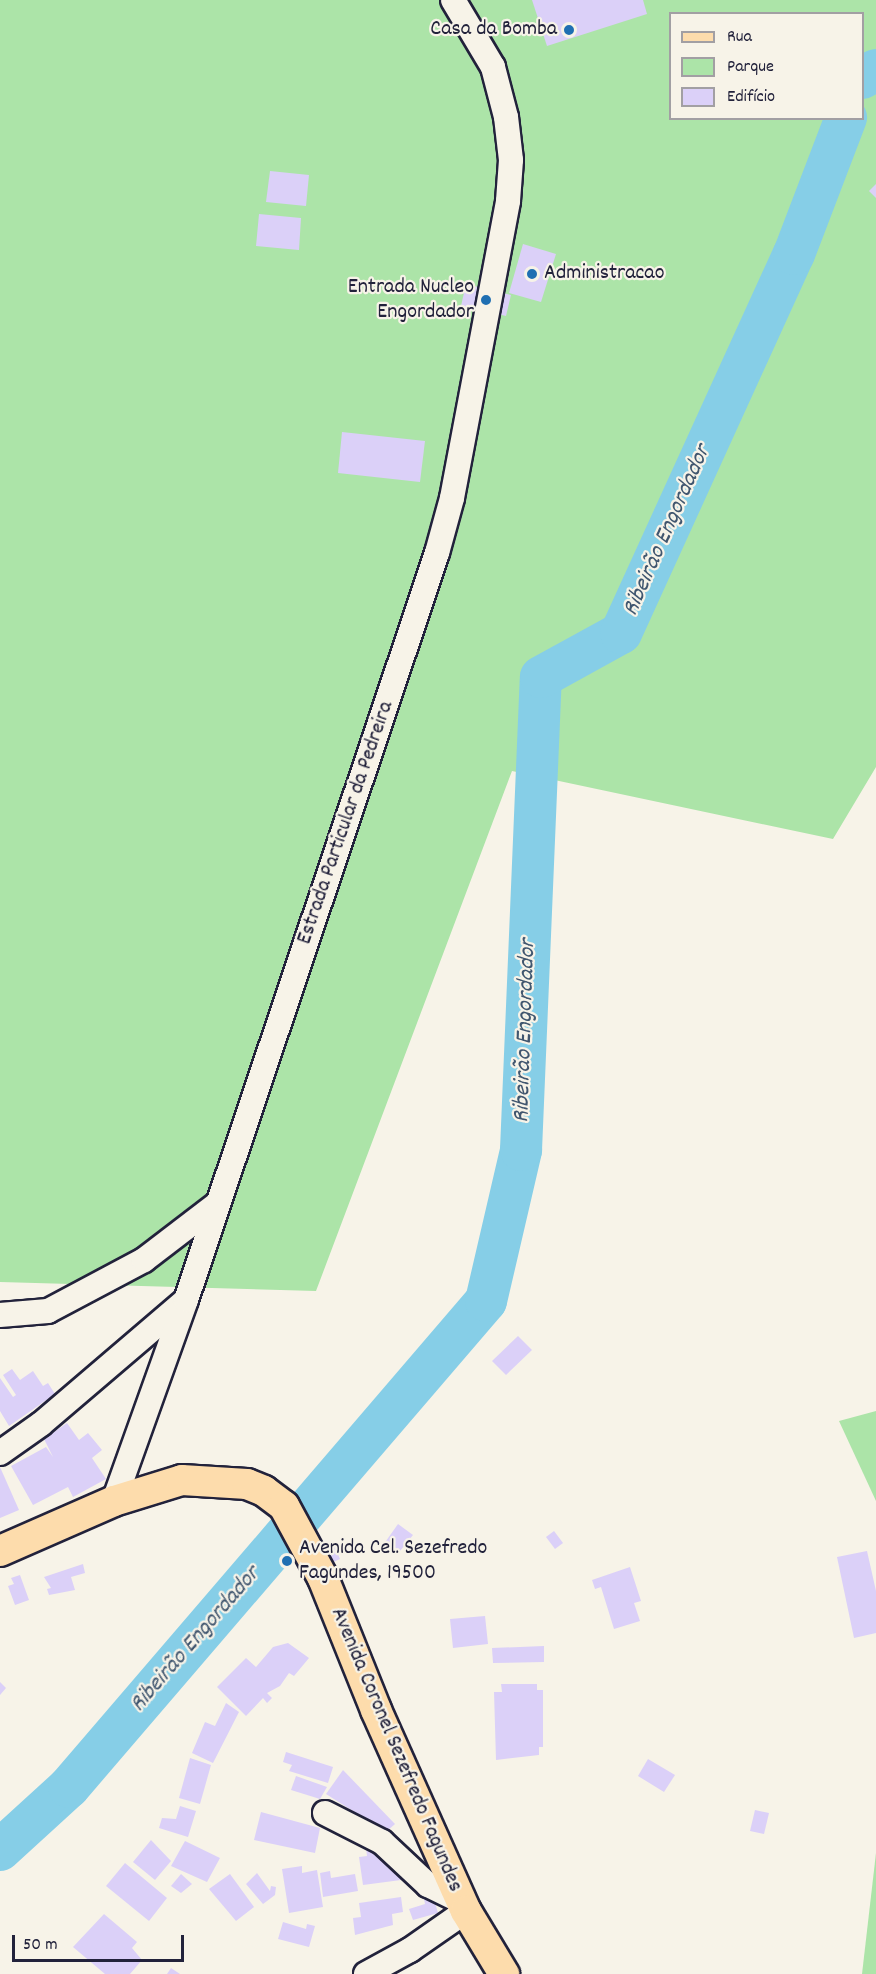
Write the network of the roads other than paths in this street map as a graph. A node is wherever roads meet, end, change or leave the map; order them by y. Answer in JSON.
{"nodes":[{"id":1,"x":453,"y":0,"type":"edge"},
{"id":2,"x":217,"y":1203,"type":"junction"},
{"id":3,"x":186,"y":1300,"type":"junction"},
{"id":4,"x":0,"y":1315,"type":"edge"},
{"id":5,"x":0,"y":1453,"type":"edge"},
{"id":6,"x":114,"y":1501,"type":"junction"},
{"id":7,"x":0,"y":1551,"type":"edge"},
{"id":8,"x":325,"y":1814,"type":"dead end"},
{"id":9,"x":464,"y":1906,"type":"junction"},
{"id":10,"x":366,"y":1974,"type":"edge"},
{"id":11,"x":504,"y":1974,"type":"edge"}],
"edges":[{"from":1,"to":2,"type":"street","name":"Estrada Particular da Pedreira"},
{"from":2,"to":3,"type":"street","name":"Estrada Particular da Pedreira"},
{"from":2,"to":4,"type":"street"},
{"from":3,"to":5,"type":"street"},
{"from":3,"to":6,"type":"street","name":"Estrada Particular da Pedreira"},
{"from":6,"to":7,"type":"main road","name":"Avenida Coronel Sezefredo Fagundes"},
{"from":6,"to":9,"type":"main road","name":"Avenida Coronel Sezefredo Fagundes"},
{"from":8,"to":9,"type":"street"},
{"from":9,"to":10,"type":"street"},
{"from":9,"to":11,"type":"main road","name":"Avenida Coronel Sezefredo Fagundes"}]}
